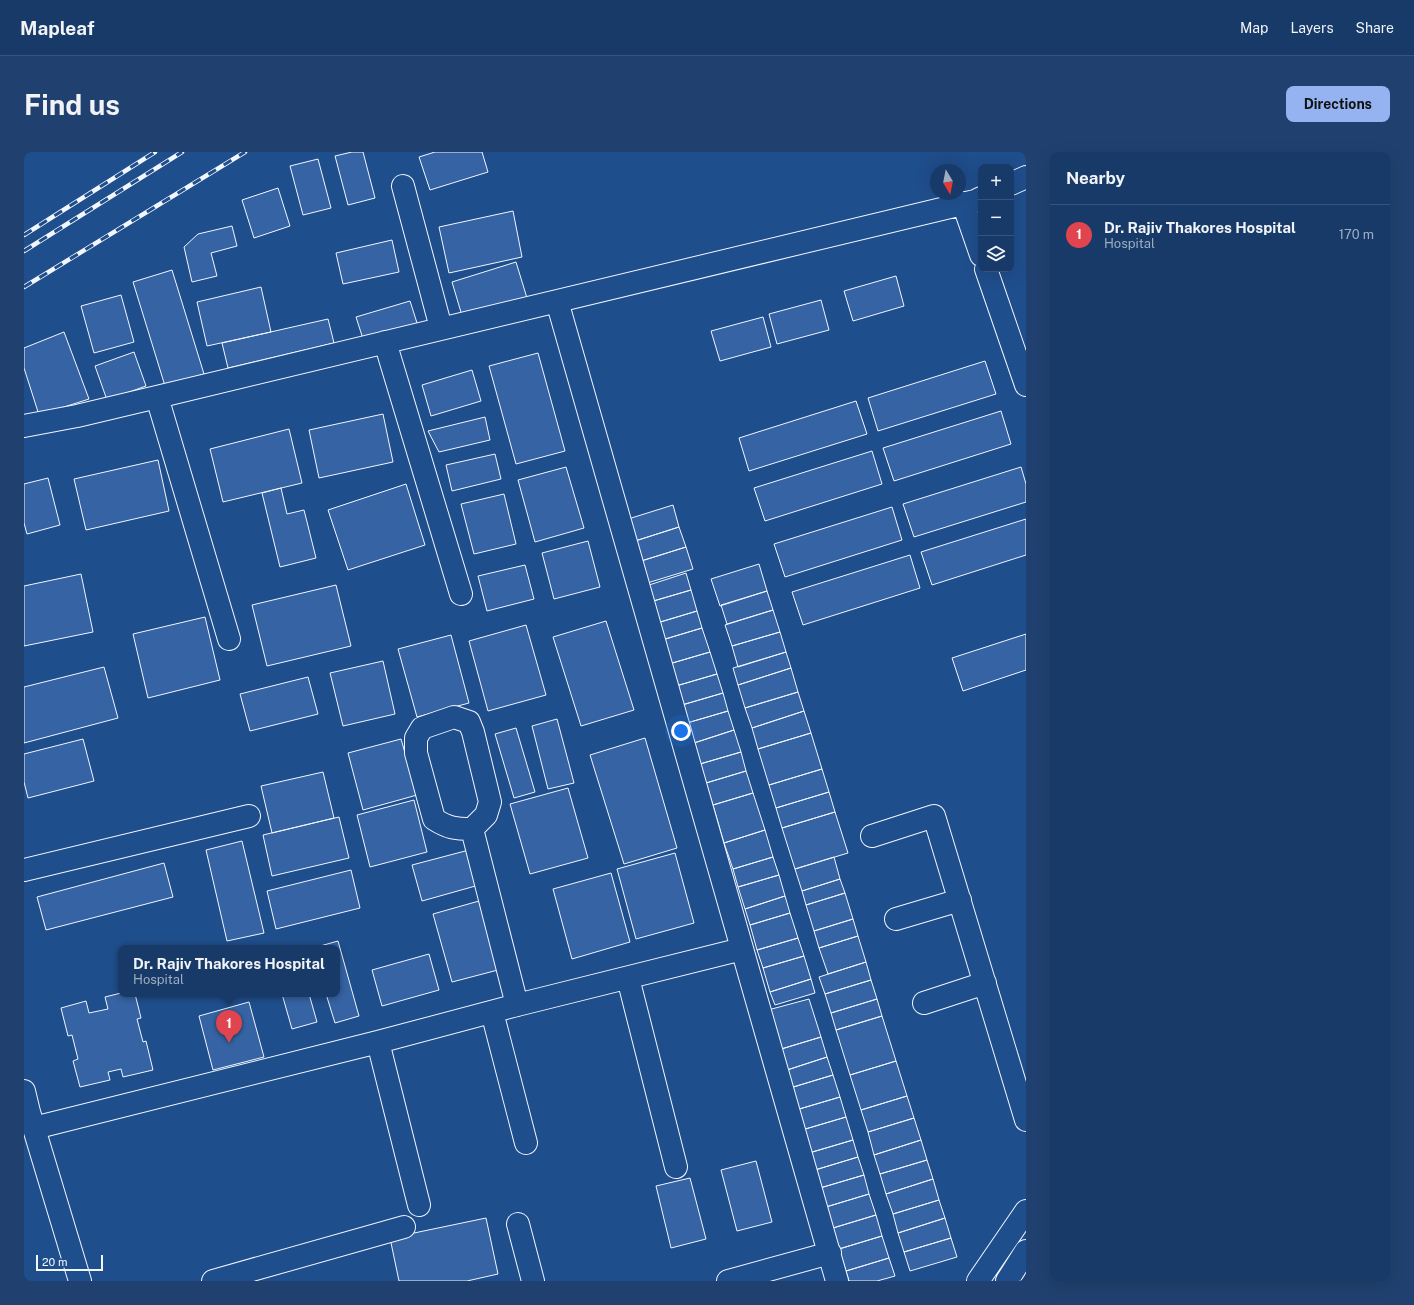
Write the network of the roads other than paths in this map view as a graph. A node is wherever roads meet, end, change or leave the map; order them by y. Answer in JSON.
{"nodes":[{"id":1,"x":1026,"y":177,"type":"edge"},
{"id":2,"x":1014,"y":183,"type":"edge"},
{"id":3,"x":402,"y":186,"type":"dead end"},
{"id":4,"x":972,"y":201,"type":"edge"},
{"id":5,"x":978,"y":237,"type":"edge"},
{"id":6,"x":987,"y":272,"type":"edge"},
{"id":7,"x":557,"y":301,"type":"junction"},
{"id":8,"x":441,"y":328,"type":"junction"},
{"id":9,"x":385,"y":342,"type":"junction"},
{"id":10,"x":1026,"y":385,"type":"edge"},
{"id":11,"x":157,"y":397,"type":"junction"},
{"id":12,"x":24,"y":426,"type":"edge"},
{"id":13,"x":461,"y":594,"type":"dead end"},
{"id":14,"x":229,"y":639,"type":"dead end"},
{"id":15,"x":250,"y":816,"type":"dead end"},
{"id":16,"x":472,"y":829,"type":"junction"},
{"id":17,"x":872,"y":836,"type":"dead end"},
{"id":18,"x":24,"y":870,"type":"edge"},
{"id":19,"x":960,"y":900,"type":"junction"},
{"id":20,"x":896,"y":919,"type":"dead end"},
{"id":21,"x":742,"y":949,"type":"junction"},
{"id":22,"x":628,"y":978,"type":"junction"},
{"id":23,"x":985,"y":983,"type":"junction"},
{"id":24,"x":924,"y":1003,"type":"dead end"},
{"id":25,"x":517,"y":1005,"type":"junction"},
{"id":26,"x":492,"y":1012,"type":"junction"},
{"id":27,"x":378,"y":1042,"type":"junction"},
{"id":28,"x":24,"y":1091,"type":"edge"},
{"id":29,"x":1026,"y":1120,"type":"edge"},
{"id":30,"x":34,"y":1128,"type":"junction"},
{"id":31,"x":526,"y":1144,"type":"dead end"},
{"id":32,"x":676,"y":1167,"type":"dead end"},
{"id":33,"x":419,"y":1205,"type":"dead end"},
{"id":34,"x":1026,"y":1211,"type":"edge"},
{"id":35,"x":518,"y":1224,"type":"dead end"},
{"id":36,"x":404,"y":1227,"type":"dead end"},
{"id":37,"x":1026,"y":1251,"type":"edge"},
{"id":38,"x":830,"y":1253,"type":"junction"},
{"id":39,"x":80,"y":1281,"type":"edge"},
{"id":40,"x":213,"y":1281,"type":"edge"},
{"id":41,"x":533,"y":1281,"type":"edge"},
{"id":42,"x":728,"y":1281,"type":"edge"},
{"id":43,"x":837,"y":1281,"type":"edge"},
{"id":44,"x":978,"y":1281,"type":"edge"},
{"id":45,"x":1007,"y":1281,"type":"edge"}],
"edges":[{"from":1,"to":2,"type":"street"},
{"from":3,"to":8,"type":"street"},
{"from":4,"to":5,"type":"street"},
{"from":4,"to":7,"type":"street"},
{"from":6,"to":10,"type":"street"},
{"from":7,"to":8,"type":"street"},
{"from":7,"to":21,"type":"street"},
{"from":8,"to":9,"type":"street"},
{"from":9,"to":11,"type":"street"},
{"from":9,"to":13,"type":"street"},
{"from":11,"to":12,"type":"street"},
{"from":11,"to":14,"type":"street"},
{"from":15,"to":18,"type":"street"},
{"from":16,"to":16,"type":"street"},
{"from":16,"to":25,"type":"street"},
{"from":17,"to":19,"type":"street"},
{"from":19,"to":20,"type":"street"},
{"from":19,"to":23,"type":"street"},
{"from":21,"to":22,"type":"street"},
{"from":21,"to":38,"type":"street"},
{"from":22,"to":25,"type":"street"},
{"from":22,"to":32,"type":"street"},
{"from":23,"to":24,"type":"street"},
{"from":23,"to":29,"type":"street"},
{"from":25,"to":26,"type":"street"},
{"from":26,"to":27,"type":"street"},
{"from":26,"to":31,"type":"street"},
{"from":27,"to":30,"type":"street"},
{"from":27,"to":33,"type":"street"},
{"from":28,"to":30,"type":"street"},
{"from":30,"to":39,"type":"street"},
{"from":34,"to":44,"type":"street"},
{"from":35,"to":41,"type":"street"},
{"from":36,"to":40,"type":"street"},
{"from":37,"to":45,"type":"street"},
{"from":38,"to":42,"type":"street"},
{"from":38,"to":43,"type":"street"}]}
